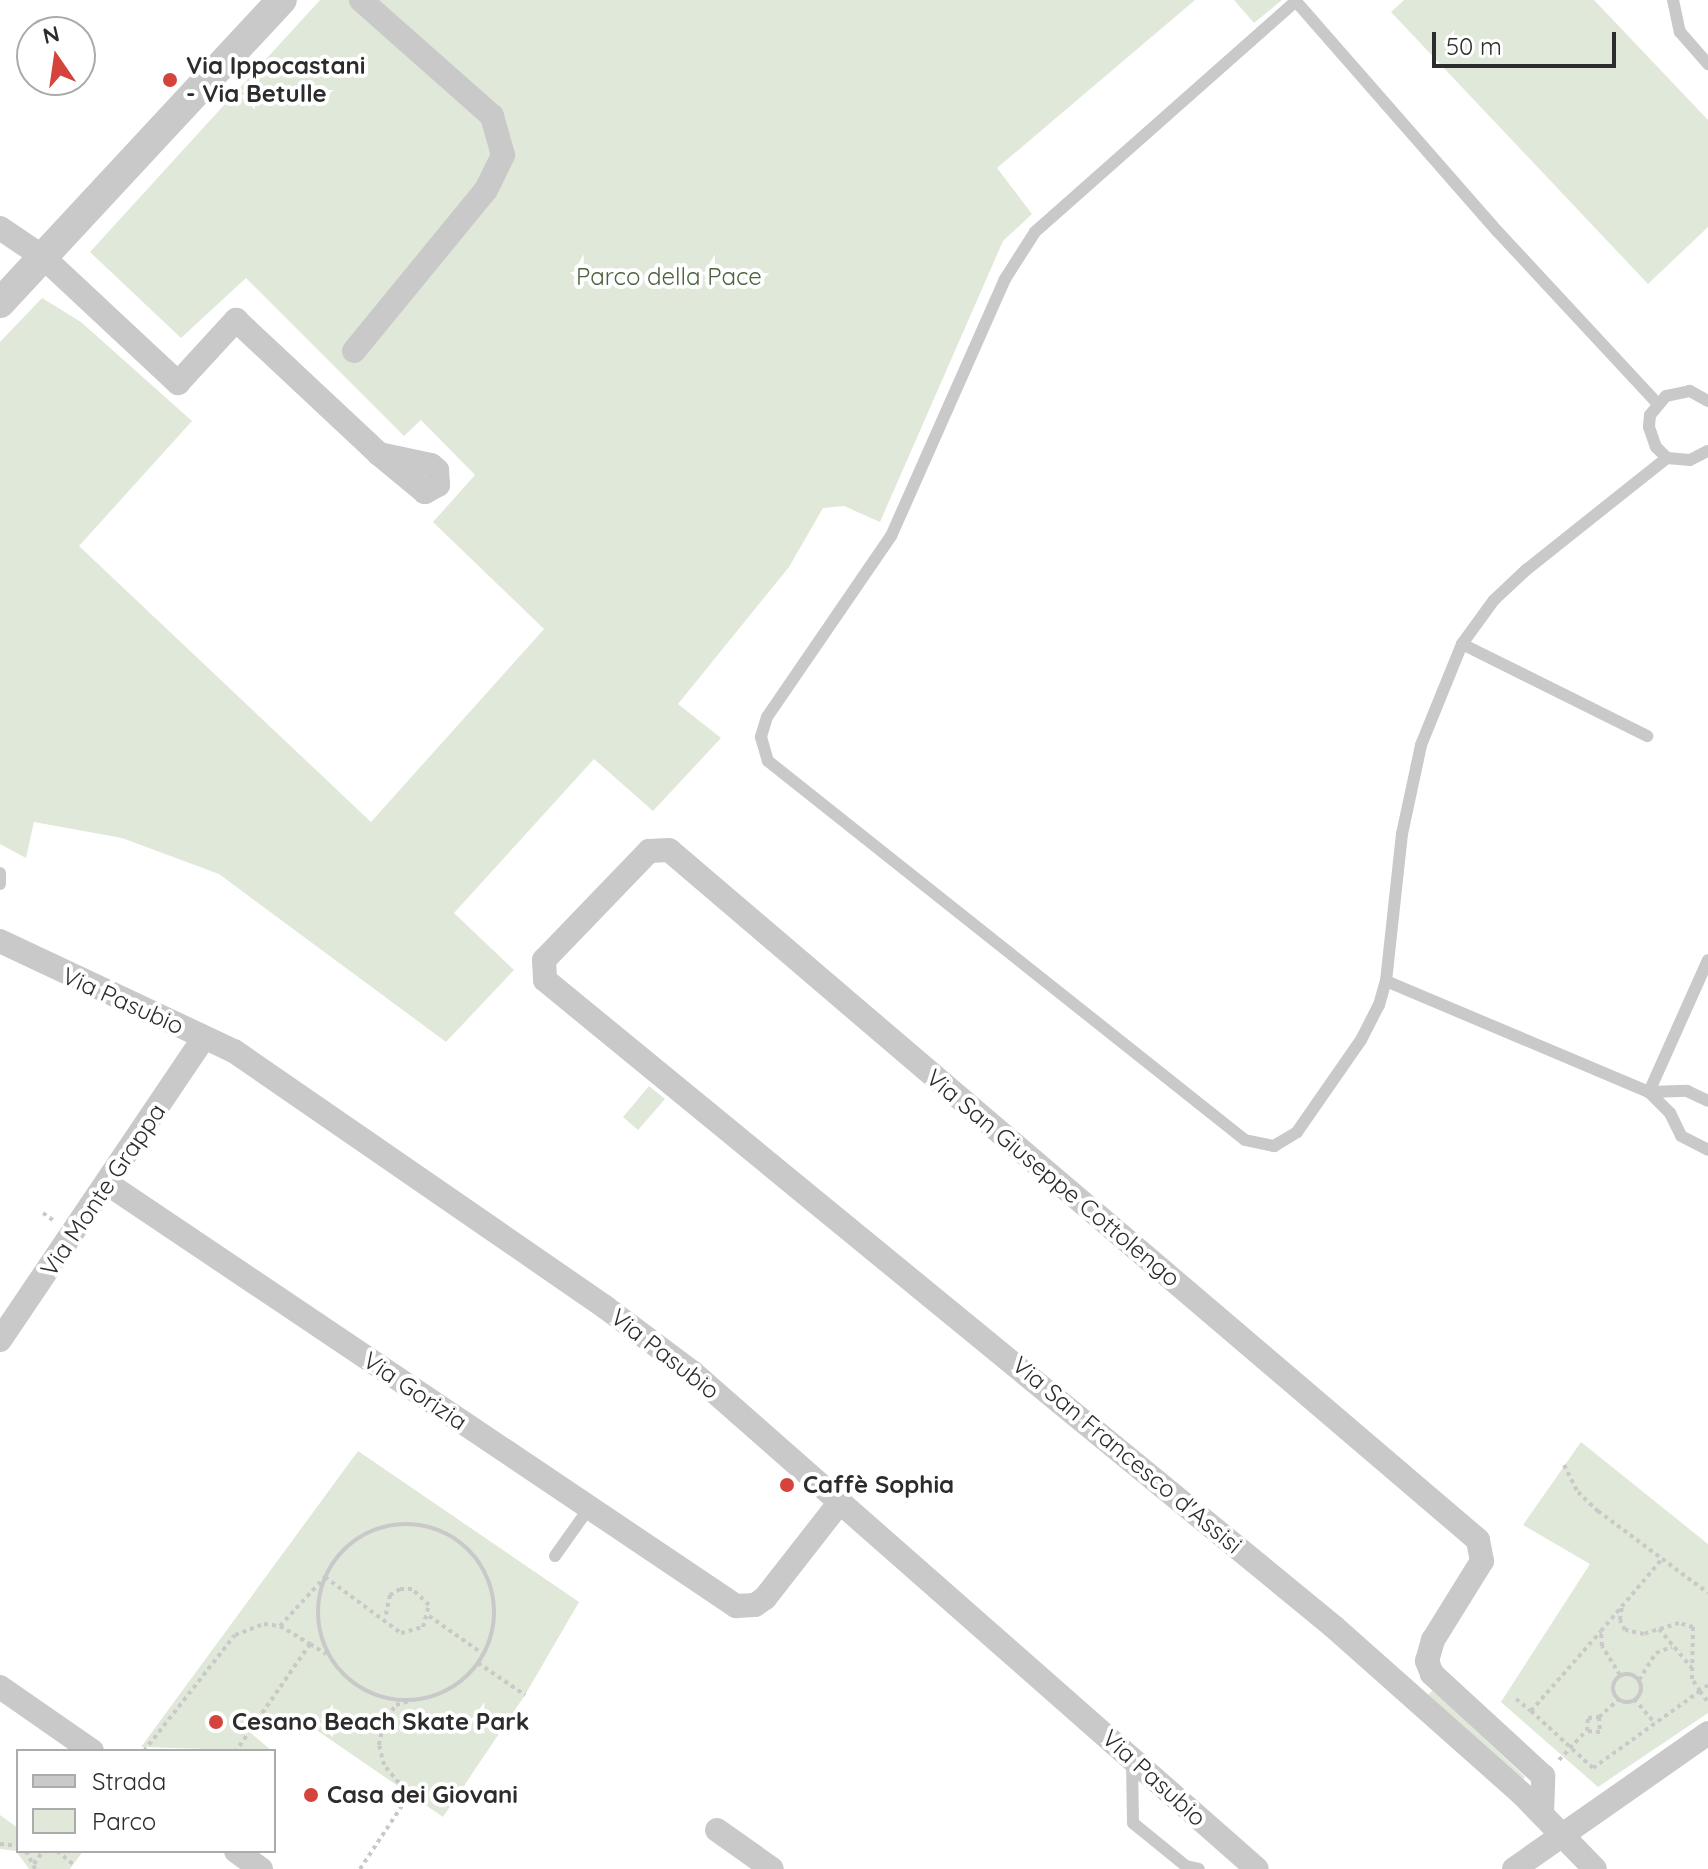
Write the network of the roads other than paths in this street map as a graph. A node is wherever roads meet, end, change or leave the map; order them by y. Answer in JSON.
{"nodes":[{"id":1,"x":282,"y":0,"type":"edge"},
{"id":2,"x":361,"y":0,"type":"edge"},
{"id":3,"x":1297,"y":0,"type":"edge"},
{"id":4,"x":1673,"y":0,"type":"edge"},
{"id":5,"x":1708,"y":64,"type":"edge"},
{"id":6,"x":0,"y":228,"type":"edge"},
{"id":7,"x":43,"y":257,"type":"junction"},
{"id":8,"x":0,"y":303,"type":"edge"},
{"id":9,"x":354,"y":351,"type":"dead end"},
{"id":10,"x":1705,"y":393,"type":"edge"},
{"id":11,"x":1657,"y":403,"type":"junction"},
{"id":12,"x":379,"y":454,"type":"dead end"},
{"id":13,"x":1707,"y":454,"type":"edge"},
{"id":14,"x":1667,"y":458,"type":"junction"},
{"id":15,"x":1462,"y":644,"type":"junction"},
{"id":16,"x":1647,"y":736,"type":"dead end"},
{"id":17,"x":0,"y":873,"type":"edge"},
{"id":18,"x":0,"y":884,"type":"edge"},
{"id":19,"x":0,"y":941,"type":"edge"},
{"id":20,"x":1708,"y":960,"type":"edge"},
{"id":21,"x":545,"y":980,"type":"joint"},
{"id":22,"x":1386,"y":981,"type":"junction"},
{"id":23,"x":204,"y":1038,"type":"junction"},
{"id":24,"x":1649,"y":1092,"type":"junction"},
{"id":25,"x":1708,"y":1101,"type":"edge"},
{"id":26,"x":1708,"y":1150,"type":"edge"},
{"id":27,"x":108,"y":1184,"type":"junction"},
{"id":28,"x":1,"y":1336,"type":"edge"},
{"id":29,"x":840,"y":1502,"type":"junction"},
{"id":30,"x":589,"y":1508,"type":"junction"},
{"id":31,"x":555,"y":1556,"type":"dead end"},
{"id":32,"x":1429,"y":1668,"type":"junction"},
{"id":33,"x":0,"y":1687,"type":"edge"},
{"id":34,"x":1412,"y":1695,"type":"junction"},
{"id":35,"x":1708,"y":1733,"type":"edge"},
{"id":36,"x":89,"y":1749,"type":"edge"},
{"id":37,"x":1132,"y":1759,"type":"junction"},
{"id":38,"x":1542,"y":1814,"type":"junction"},
{"id":39,"x":717,"y":1830,"type":"dead end"},
{"id":40,"x":1563,"y":1833,"type":"junction"},
{"id":41,"x":239,"y":1853,"type":"edge"},
{"id":42,"x":261,"y":1869,"type":"edge"},
{"id":43,"x":772,"y":1869,"type":"edge"},
{"id":44,"x":1199,"y":1869,"type":"edge"},
{"id":45,"x":1257,"y":1869,"type":"edge"},
{"id":46,"x":1514,"y":1869,"type":"edge"},
{"id":47,"x":1595,"y":1869,"type":"edge"}],
"edges":[{"from":1,"to":7,"type":"street"},
{"from":2,"to":9,"type":"street"},
{"from":3,"to":11,"type":"lane"},
{"from":3,"to":22,"type":"lane"},
{"from":4,"to":5,"type":"lane"},
{"from":6,"to":7,"type":"street"},
{"from":7,"to":8,"type":"street"},
{"from":7,"to":12,"type":"street"},
{"from":10,"to":11,"type":"lane"},
{"from":11,"to":14,"type":"lane"},
{"from":13,"to":14,"type":"lane"},
{"from":14,"to":15,"type":"lane"},
{"from":15,"to":16,"type":"lane"},
{"from":15,"to":22,"type":"lane"},
{"from":17,"to":18,"type":"lane"},
{"from":19,"to":23,"type":"street","name":"Via Pasubio"},
{"from":20,"to":24,"type":"lane"},
{"from":21,"to":32,"type":"street","name":"Via San Giuseppe Cottolengo"},
{"from":21,"to":34,"type":"street","name":"Via San Francesco d'Assisi"},
{"from":22,"to":24,"type":"lane"},
{"from":23,"to":27,"type":"street","name":"Via Monte Grappa"},
{"from":23,"to":29,"type":"street","name":"Via Pasubio"},
{"from":24,"to":25,"type":"lane"},
{"from":24,"to":26,"type":"lane"},
{"from":27,"to":28,"type":"street","name":"Via Monte Grappa"},
{"from":27,"to":30,"type":"street","name":"Via Gorizia"},
{"from":29,"to":30,"type":"street","name":"Via Gorizia"},
{"from":29,"to":37,"type":"street","name":"Via Pasubio"},
{"from":30,"to":31,"type":"lane"},
{"from":32,"to":34,"type":"lane"},
{"from":32,"to":38,"type":"street"},
{"from":33,"to":36,"type":"street"},
{"from":34,"to":38,"type":"street","name":"Via San Francesco d'Assisi"},
{"from":35,"to":40,"type":"street"},
{"from":37,"to":44,"type":"lane"},
{"from":37,"to":45,"type":"street","name":"Via Pasubio"},
{"from":38,"to":40,"type":"street","name":"Via San Francesco d'Assisi"},
{"from":39,"to":43,"type":"street"},
{"from":40,"to":46,"type":"street"},
{"from":40,"to":47,"type":"street"},
{"from":41,"to":42,"type":"street"}]}
